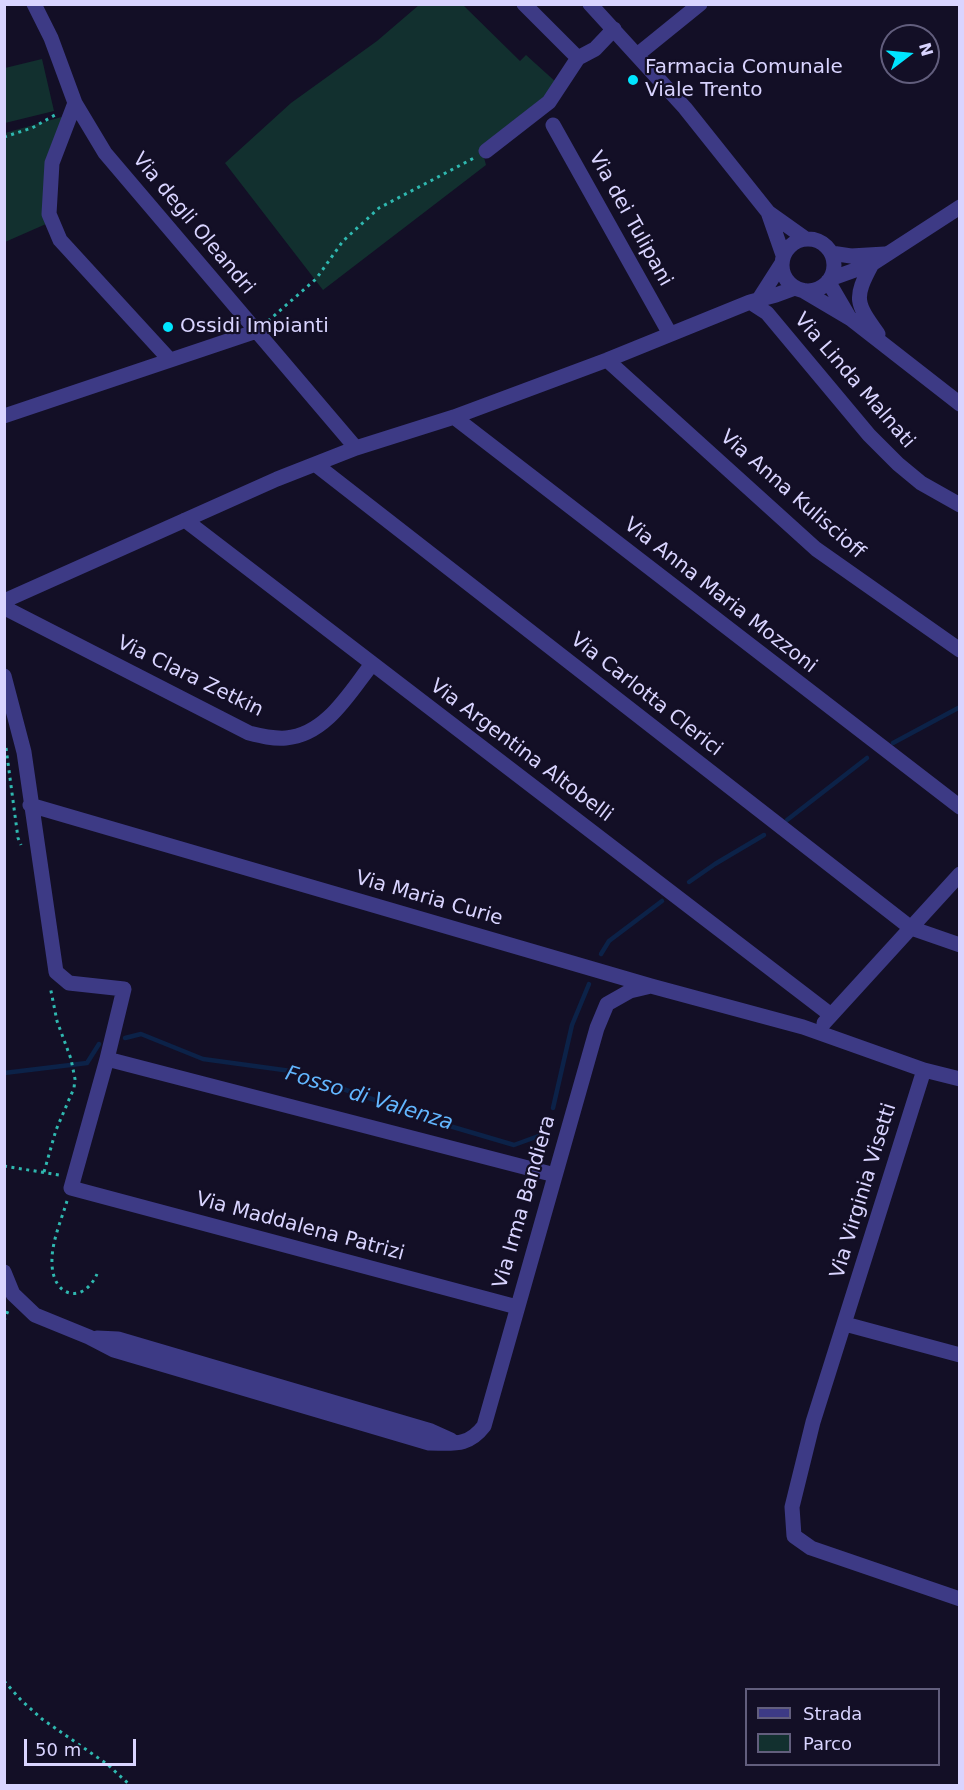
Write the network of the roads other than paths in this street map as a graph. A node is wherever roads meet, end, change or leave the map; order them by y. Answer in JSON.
{"nodes":[{"id":1,"x":34,"y":4,"type":"edge"},
{"id":2,"x":524,"y":4,"type":"edge"},
{"id":3,"x":590,"y":4,"type":"edge"},
{"id":4,"x":700,"y":4,"type":"edge"},
{"id":5,"x":614,"y":29,"type":"junction"},
{"id":6,"x":637,"y":55,"type":"junction"},
{"id":7,"x":578,"y":58,"type":"junction"},
{"id":8,"x":75,"y":103,"type":"junction"},
{"id":9,"x":553,"y":125,"type":"dead end"},
{"id":10,"x":486,"y":151,"type":"road end"},
{"id":11,"x":960,"y":207,"type":"edge"},
{"id":12,"x":768,"y":212,"type":"junction"},
{"id":13,"x":806,"y":239,"type":"junction"},
{"id":14,"x":831,"y":253,"type":"junction"},
{"id":15,"x":891,"y":254,"type":"junction"},
{"id":16,"x":783,"y":259,"type":"junction"},
{"id":17,"x":872,"y":264,"type":"junction"},
{"id":18,"x":829,"y":280,"type":"junction"},
{"id":19,"x":799,"y":289,"type":"junction"},
{"id":20,"x":755,"y":300,"type":"junction"},
{"id":21,"x":851,"y":319,"type":"junction"},
{"id":22,"x":257,"y":331,"type":"junction"},
{"id":23,"x":670,"y":334,"type":"junction"},
{"id":24,"x":889,"y":348,"type":"junction"},
{"id":25,"x":170,"y":360,"type":"junction"},
{"id":26,"x":607,"y":360,"type":"junction"},
{"id":27,"x":960,"y":404,"type":"edge"},
{"id":28,"x":4,"y":416,"type":"edge"},
{"id":29,"x":454,"y":417,"type":"junction"},
{"id":30,"x":356,"y":448,"type":"junction"},
{"id":31,"x":315,"y":464,"type":"junction"},
{"id":32,"x":960,"y":505,"type":"edge"},
{"id":33,"x":185,"y":520,"type":"junction"},
{"id":34,"x":21,"y":592,"type":"junction"},
{"id":35,"x":4,"y":601,"type":"edge"},
{"id":36,"x":5,"y":609,"type":"edge"},
{"id":37,"x":960,"y":650,"type":"edge"},
{"id":38,"x":372,"y":664,"type":"junction"},
{"id":39,"x":4,"y":676,"type":"edge"},
{"id":40,"x":30,"y":805,"type":"junction"},
{"id":41,"x":960,"y":807,"type":"edge"},
{"id":42,"x":960,"y":874,"type":"edge"},
{"id":43,"x":911,"y":927,"type":"junction"},
{"id":44,"x":960,"y":945,"type":"edge"},
{"id":45,"x":651,"y":986,"type":"junction"},
{"id":46,"x":831,"y":1015,"type":"junction"},
{"id":47,"x":816,"y":1031,"type":"junction"},
{"id":48,"x":107,"y":1059,"type":"junction"},
{"id":49,"x":924,"y":1070,"type":"junction"},
{"id":50,"x":960,"y":1079,"type":"edge"},
{"id":51,"x":555,"y":1175,"type":"junction"},
{"id":52,"x":4,"y":1272,"type":"edge"},
{"id":53,"x":517,"y":1307,"type":"junction"},
{"id":54,"x":845,"y":1324,"type":"junction"},
{"id":55,"x":960,"y":1355,"type":"edge"},
{"id":56,"x":960,"y":1599,"type":"edge"}],
"edges":[{"from":1,"to":8,"type":"street","name":"Via degli Oleandri"},
{"from":2,"to":7,"type":"street"},
{"from":3,"to":5,"type":"street"},
{"from":4,"to":6,"type":"street"},
{"from":5,"to":6,"type":"street"},
{"from":5,"to":7,"type":"street"},
{"from":6,"to":12,"type":"street"},
{"from":7,"to":10,"type":"street"},
{"from":8,"to":22,"type":"street","name":"Via degli Oleandri"},
{"from":8,"to":25,"type":"street"},
{"from":9,"to":23,"type":"street","name":"Via dei Tulipani"},
{"from":11,"to":15,"type":"street"},
{"from":12,"to":13,"type":"street"},
{"from":12,"to":16,"type":"street"},
{"from":13,"to":14,"type":"street"},
{"from":13,"to":16,"type":"street"},
{"from":14,"to":15,"type":"street"},
{"from":14,"to":18,"type":"street"},
{"from":15,"to":17,"type":"street"},
{"from":16,"to":19,"type":"street"},
{"from":16,"to":20,"type":"street"},
{"from":17,"to":18,"type":"street"},
{"from":17,"to":24,"type":"street"},
{"from":18,"to":19,"type":"street"},
{"from":18,"to":21,"type":"street"},
{"from":19,"to":20,"type":"street"},
{"from":19,"to":21,"type":"street"},
{"from":20,"to":23,"type":"street"},
{"from":20,"to":32,"type":"street","name":"Via Linda Malnati"},
{"from":21,"to":24,"type":"street"},
{"from":22,"to":25,"type":"street"},
{"from":22,"to":30,"type":"street","name":"Via degli Oleandri"},
{"from":23,"to":26,"type":"street"},
{"from":24,"to":27,"type":"street"},
{"from":25,"to":28,"type":"street"},
{"from":26,"to":29,"type":"street"},
{"from":26,"to":37,"type":"street","name":"Via Anna Kuliscioff"},
{"from":29,"to":30,"type":"street"},
{"from":29,"to":41,"type":"street","name":"Via Anna Maria Mozzoni"},
{"from":30,"to":31,"type":"street"},
{"from":31,"to":33,"type":"street"},
{"from":31,"to":43,"type":"street","name":"Via Carlotta Clerici"},
{"from":33,"to":34,"type":"street"},
{"from":33,"to":38,"type":"street","name":"Via Argentina Altobelli"},
{"from":34,"to":35,"type":"street"},
{"from":34,"to":36,"type":"street"},
{"from":36,"to":38,"type":"street","name":"Via Clara Zetkin"},
{"from":38,"to":46,"type":"street","name":"Via Argentina Altobelli"},
{"from":39,"to":40,"type":"street"},
{"from":40,"to":45,"type":"street","name":"Via Maria Curie"},
{"from":40,"to":48,"type":"street"},
{"from":42,"to":43,"type":"street"},
{"from":43,"to":44,"type":"street","name":"Via Carlotta Clerici"},
{"from":43,"to":46,"type":"street"},
{"from":45,"to":47,"type":"street","name":"Via Maria Curie"},
{"from":45,"to":51,"type":"street","name":"Via Irma Bandiera"},
{"from":46,"to":47,"type":"street"},
{"from":47,"to":49,"type":"street"},
{"from":48,"to":51,"type":"street"},
{"from":48,"to":53,"type":"street","name":"Via Maddalena Patrizi"},
{"from":49,"to":50,"type":"street"},
{"from":49,"to":54,"type":"street","name":"Via Virginia Visetti"},
{"from":51,"to":53,"type":"street","name":"Via Irma Bandiera"},
{"from":52,"to":53,"type":"street","name":"Via Irma Bandiera"},
{"from":54,"to":55,"type":"street"},
{"from":54,"to":56,"type":"street","name":"Via Virginia Visetti"}]}
